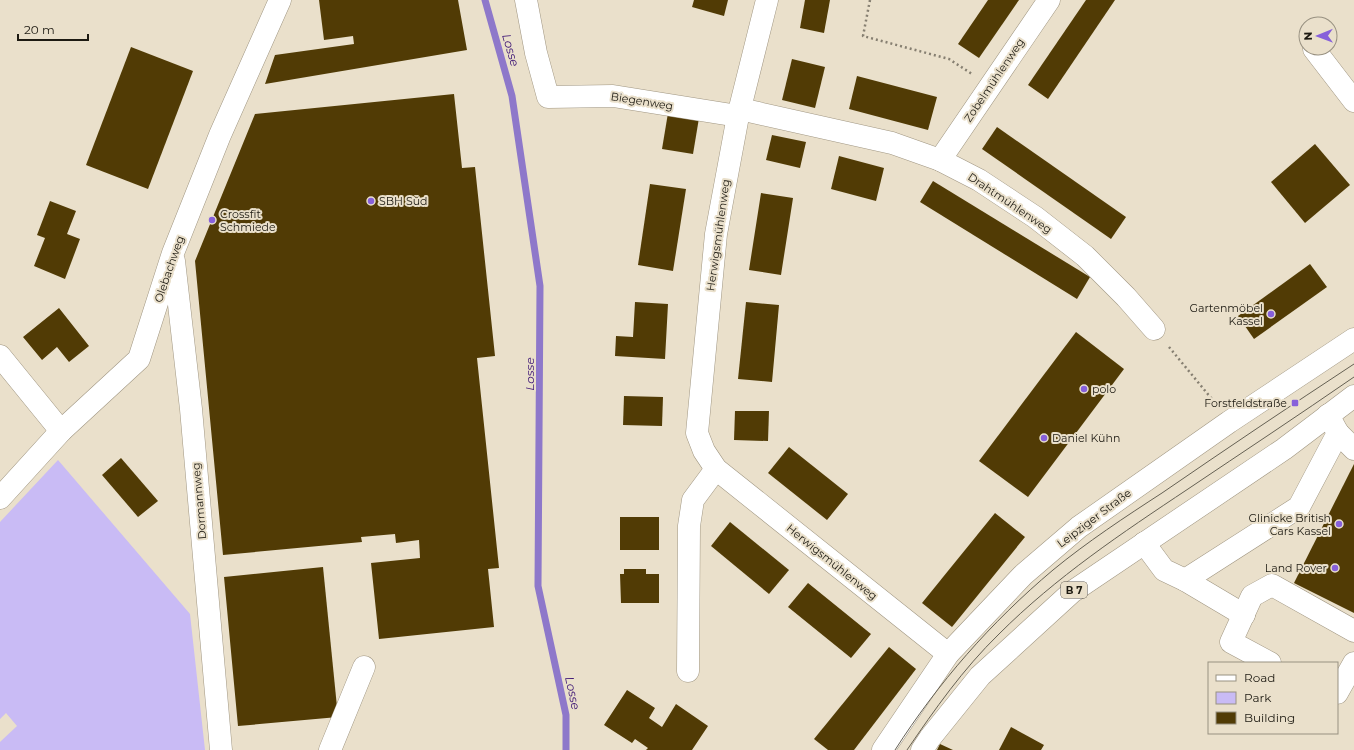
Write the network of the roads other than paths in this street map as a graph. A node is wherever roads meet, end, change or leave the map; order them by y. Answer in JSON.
{"nodes":[{"id":1,"x":280,"y":0,"type":"edge"},
{"id":2,"x":526,"y":0,"type":"edge"},
{"id":3,"x":767,"y":0,"type":"edge"},
{"id":4,"x":1049,"y":0,"type":"edge"},
{"id":5,"x":1319,"y":56,"type":"edge"},
{"id":6,"x":1354,"y":101,"type":"edge"},
{"id":7,"x":739,"y":112,"type":"junction"},
{"id":8,"x":940,"y":160,"type":"junction"},
{"id":9,"x":173,"y":253,"type":"junction"},
{"id":10,"x":1154,"y":329,"type":"road end"},
{"id":11,"x":1354,"y":338,"type":"edge"},
{"id":12,"x":0,"y":356,"type":"edge"},
{"id":13,"x":1354,"y":396,"type":"edge"},
{"id":14,"x":1333,"y":424,"type":"junction"},
{"id":15,"x":60,"y":431,"type":"junction"},
{"id":16,"x":1354,"y":449,"type":"edge"},
{"id":17,"x":716,"y":469,"type":"junction"},
{"id":18,"x":0,"y":498,"type":"edge"},
{"id":19,"x":1144,"y":543,"type":"junction"},
{"id":20,"x":1185,"y":580,"type":"junction"},
{"id":21,"x":1244,"y":615,"type":"junction"},
{"id":22,"x":1354,"y":631,"type":"edge"},
{"id":23,"x":948,"y":654,"type":"junction"},
{"id":24,"x":1268,"y":662,"type":"edge"},
{"id":25,"x":1354,"y":663,"type":"edge"},
{"id":26,"x":364,"y":667,"type":"dead end"},
{"id":27,"x":688,"y":671,"type":"dead end"},
{"id":28,"x":1338,"y":691,"type":"edge"},
{"id":29,"x":221,"y":750,"type":"edge"},
{"id":30,"x":330,"y":750,"type":"edge"},
{"id":31,"x":883,"y":750,"type":"edge"},
{"id":32,"x":922,"y":750,"type":"edge"}],
"edges":[{"from":1,"to":9,"type":"street","name":"Olebachweg"},
{"from":2,"to":7,"type":"street","name":"Biegenweg"},
{"from":3,"to":7,"type":"street","name":"Herwigsmühlenweg"},
{"from":4,"to":8,"type":"street","name":"Zobelmühlenweg"},
{"from":5,"to":6,"type":"street"},
{"from":7,"to":8,"type":"street","name":"Drahtmühlenweg"},
{"from":7,"to":17,"type":"street","name":"Herwigsmühlenweg"},
{"from":8,"to":10,"type":"street","name":"Drahtmühlenweg"},
{"from":9,"to":15,"type":"street","name":"Olebachweg"},
{"from":9,"to":29,"type":"street","name":"Dormannweg"},
{"from":11,"to":23,"type":"street","name":"Leipziger Straße"},
{"from":12,"to":15,"type":"street"},
{"from":13,"to":14,"type":"street","number":"B 7"},
{"from":14,"to":16,"type":"street"},
{"from":14,"to":19,"type":"street","number":"B 7"},
{"from":14,"to":20,"type":"street"},
{"from":15,"to":18,"type":"street","name":"Olebachweg"},
{"from":17,"to":23,"type":"street","name":"Herwigsmühlenweg"},
{"from":17,"to":27,"type":"street"},
{"from":19,"to":20,"type":"street"},
{"from":19,"to":32,"type":"street","number":"B 7"},
{"from":20,"to":21,"type":"street"},
{"from":21,"to":22,"type":"street"},
{"from":21,"to":24,"type":"street"},
{"from":23,"to":31,"type":"street","name":"Leipziger Straße"},
{"from":25,"to":28,"type":"street"},
{"from":26,"to":30,"type":"street"}]}
